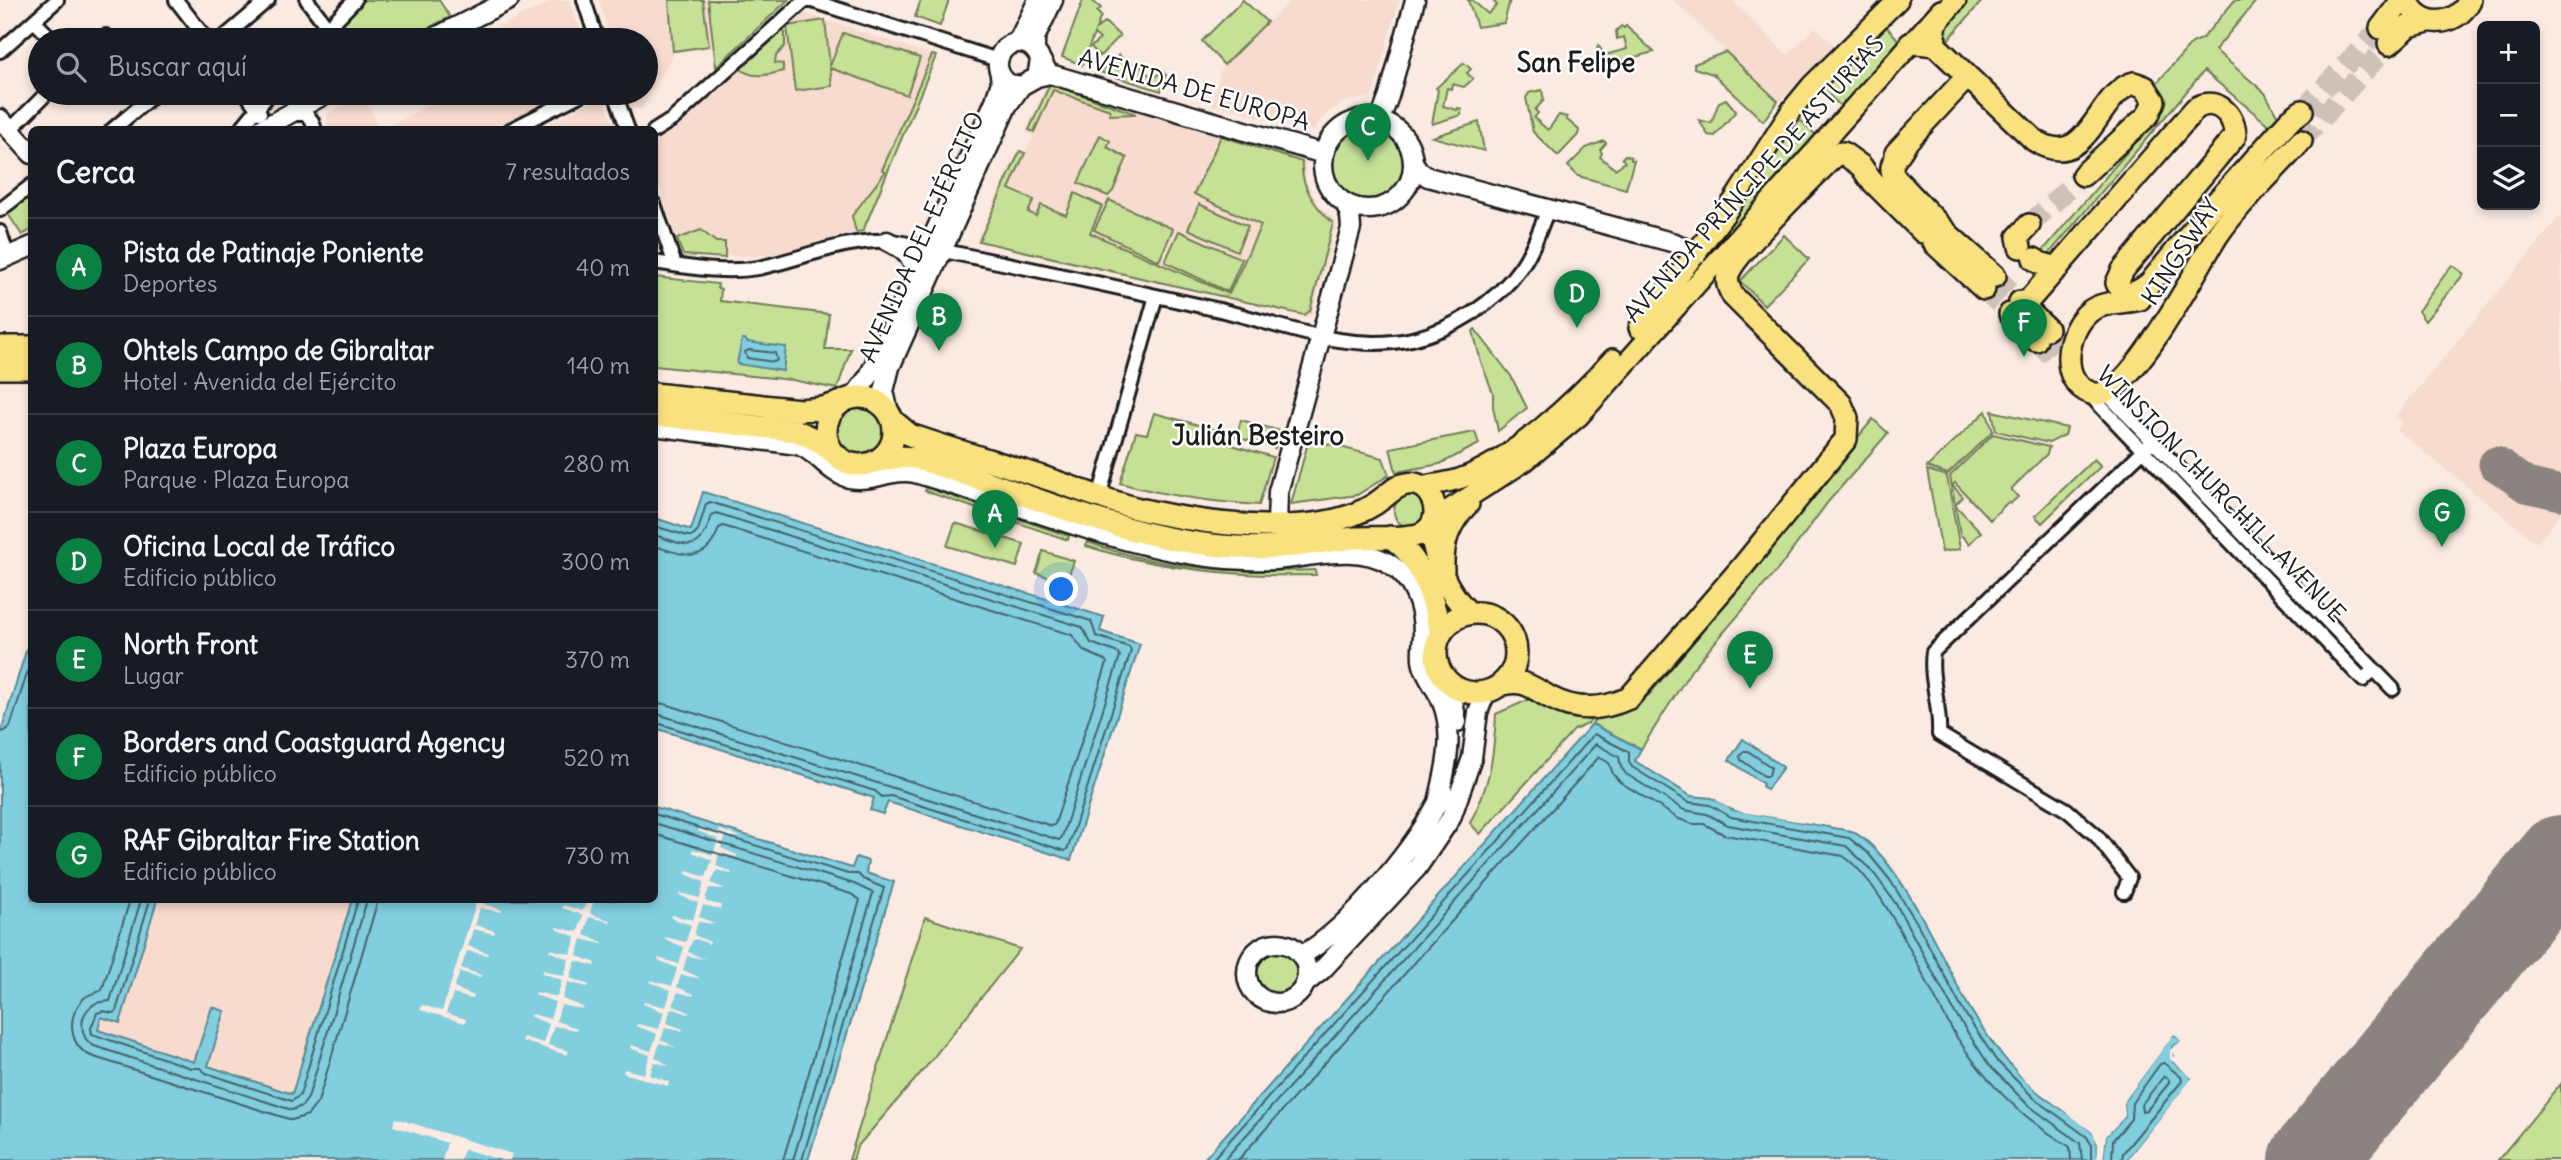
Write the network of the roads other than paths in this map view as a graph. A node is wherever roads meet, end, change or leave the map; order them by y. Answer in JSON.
{"nodes":[{"id":1,"x":57,"y":0,"type":"edge"},
{"id":2,"x":176,"y":0,"type":"edge"},
{"id":3,"x":268,"y":0,"type":"edge"},
{"id":4,"x":307,"y":0,"type":"edge"},
{"id":5,"x":355,"y":0,"type":"edge"},
{"id":6,"x":509,"y":0,"type":"edge"},
{"id":7,"x":584,"y":0,"type":"edge"},
{"id":8,"x":1038,"y":0,"type":"edge"},
{"id":9,"x":1053,"y":0,"type":"edge"},
{"id":10,"x":1415,"y":0,"type":"edge"},
{"id":11,"x":1949,"y":0,"type":"edge"},
{"id":12,"x":1955,"y":0,"type":"edge"},
{"id":13,"x":2405,"y":0,"type":"edge"},
{"id":14,"x":2470,"y":0,"type":"edge"},
{"id":15,"x":804,"y":1,"type":"edge"},
{"id":16,"x":1895,"y":1,"type":"edge"},
{"id":17,"x":34,"y":21,"type":"junction"},
{"id":18,"x":2428,"y":21,"type":"junction"},
{"id":19,"x":328,"y":27,"type":"joint"},
{"id":20,"x":41,"y":28,"type":"edge"},
{"id":21,"x":198,"y":28,"type":"edge"},
{"id":22,"x":235,"y":28,"type":"edge"},
{"id":23,"x":454,"y":28,"type":"edge"},
{"id":24,"x":593,"y":28,"type":"edge"},
{"id":25,"x":1014,"y":44,"type":"junction"},
{"id":26,"x":1910,"y":44,"type":"junction"},
{"id":27,"x":1935,"y":46,"type":"junction"},
{"id":28,"x":0,"y":51,"type":"edge"},
{"id":29,"x":999,"y":68,"type":"junction"},
{"id":30,"x":1036,"y":70,"type":"junction"},
{"id":31,"x":1967,"y":77,"type":"junction"},
{"id":32,"x":31,"y":105,"type":"edge"},
{"id":33,"x":142,"y":105,"type":"edge"},
{"id":34,"x":257,"y":105,"type":"edge"},
{"id":35,"x":299,"y":105,"type":"edge"},
{"id":36,"x":560,"y":105,"type":"edge"},
{"id":37,"x":619,"y":105,"type":"edge"},
{"id":38,"x":269,"y":118,"type":"edge"},
{"id":39,"x":1380,"y":120,"type":"junction"},
{"id":40,"x":5,"y":125,"type":"edge"},
{"id":41,"x":117,"y":126,"type":"edge"},
{"id":42,"x":250,"y":126,"type":"edge"},
{"id":43,"x":314,"y":126,"type":"edge"},
{"id":44,"x":518,"y":126,"type":"edge"},
{"id":45,"x":627,"y":126,"type":"edge"},
{"id":46,"x":658,"y":128,"type":"edge"},
{"id":47,"x":2301,"y":141,"type":"tunnel mouth"},
{"id":48,"x":1905,"y":144,"type":"junction"},
{"id":49,"x":28,"y":150,"type":"edge"},
{"id":50,"x":1324,"y":154,"type":"junction"},
{"id":51,"x":1413,"y":162,"type":"junction"},
{"id":52,"x":1869,"y":169,"type":"junction"},
{"id":53,"x":2084,"y":175,"type":"tunnel mouth"},
{"id":54,"x":1428,"y":177,"type":"junction"},
{"id":55,"x":1408,"y":185,"type":"junction"},
{"id":56,"x":28,"y":188,"type":"edge"},
{"id":57,"x":1345,"y":203,"type":"junction"},
{"id":58,"x":1369,"y":209,"type":"junction"},
{"id":59,"x":1548,"y":209,"type":"junction"},
{"id":60,"x":0,"y":210,"type":"edge"},
{"id":61,"x":658,"y":216,"type":"edge"},
{"id":62,"x":2029,"y":225,"type":"tunnel mouth"},
{"id":63,"x":1351,"y":228,"type":"junction"},
{"id":64,"x":0,"y":232,"type":"edge"},
{"id":65,"x":887,"y":241,"type":"junction"},
{"id":66,"x":28,"y":249,"type":"edge"},
{"id":67,"x":935,"y":249,"type":"junction"},
{"id":68,"x":1697,"y":254,"type":"junction"},
{"id":69,"x":4,"y":258,"type":"edge"},
{"id":70,"x":658,"y":263,"type":"edge"},
{"id":71,"x":675,"y":265,"type":"junction"},
{"id":72,"x":2058,"y":268,"type":"junction"},
{"id":73,"x":914,"y":281,"type":"junction"},
{"id":74,"x":1156,"y":296,"type":"junction"},
{"id":75,"x":2020,"y":308,"type":"junction"},
{"id":76,"x":1321,"y":337,"type":"junction"},
{"id":77,"x":0,"y":339,"type":"edge"},
{"id":78,"x":28,"y":339,"type":"edge"},
{"id":79,"x":0,"y":347,"type":"edge"},
{"id":80,"x":28,"y":347,"type":"edge"},
{"id":81,"x":2065,"y":353,"type":"junction"},
{"id":82,"x":0,"y":368,"type":"edge"},
{"id":83,"x":28,"y":368,"type":"edge"},
{"id":84,"x":658,"y":394,"type":"edge"},
{"id":85,"x":848,"y":400,"type":"junction"},
{"id":86,"x":658,"y":415,"type":"edge"},
{"id":87,"x":891,"y":417,"type":"junction"},
{"id":88,"x":658,"y":427,"type":"edge"},
{"id":89,"x":2153,"y":441,"type":"junction"},
{"id":90,"x":2142,"y":451,"type":"junction"},
{"id":91,"x":837,"y":455,"type":"junction"},
{"id":92,"x":874,"y":462,"type":"junction"},
{"id":93,"x":1490,"y":484,"type":"junction"},
{"id":94,"x":1421,"y":487,"type":"junction"},
{"id":95,"x":1099,"y":497,"type":"junction"},
{"id":96,"x":1431,"y":524,"type":"junction"},
{"id":97,"x":1277,"y":526,"type":"junction"},
{"id":98,"x":1390,"y":537,"type":"junction"},
{"id":99,"x":1445,"y":583,"type":"junction"},
{"id":100,"x":1469,"y":613,"type":"junction"},
{"id":101,"x":1441,"y":634,"type":"junction"},
{"id":102,"x":2374,"y":669,"type":"junction"},
{"id":103,"x":1449,"y":682,"type":"junction"},
{"id":104,"x":1493,"y":688,"type":"junction"},
{"id":105,"x":2393,"y":689,"type":"dead end"},
{"id":106,"x":1438,"y":802,"type":"junction"},
{"id":107,"x":2124,"y":892,"type":"dead end"},
{"id":108,"x":1302,"y":955,"type":"junction"},
{"id":109,"x":1307,"y":982,"type":"junction"}],
"edges":[{"from":1,"to":17,"type":"street"},
{"from":2,"to":21,"type":"street"},
{"from":3,"to":22,"type":"street"},
{"from":4,"to":19,"type":"street"},
{"from":5,"to":19,"type":"street"},
{"from":6,"to":23,"type":"street"},
{"from":7,"to":24,"type":"street"},
{"from":8,"to":25,"type":"street"},
{"from":9,"to":30,"type":"street","name":"AVENIDA DEL EJÉRCITO"},
{"from":10,"to":39,"type":"street"},
{"from":11,"to":26,"type":"main road","name":"AVENIDA PRÍNCIPE DE ASTURIAS"},
{"from":12,"to":27,"type":"highway"},
{"from":13,"to":18,"type":"highway"},
{"from":13,"to":18,"type":"highway"},
{"from":14,"to":18,"type":"highway"},
{"from":15,"to":29,"type":"street"},
{"from":15,"to":46,"type":"street"},
{"from":16,"to":68,"type":"main road","name":"AVENIDA PRÍNCIPE DE ASTURIAS"},
{"from":17,"to":20,"type":"street"},
{"from":17,"to":28,"type":"street"},
{"from":25,"to":29,"type":"street"},
{"from":25,"to":30,"type":"street"},
{"from":26,"to":27,"type":"highway"},
{"from":26,"to":93,"type":"main road","name":"AVENIDA PRÍNCIPE DE ASTURIAS"},
{"from":27,"to":31,"type":"highway"},
{"from":29,"to":30,"type":"street"},
{"from":29,"to":67,"type":"street","name":"AVENIDA DEL EJÉRCITO"},
{"from":30,"to":50,"type":"street","name":"AVENIDA DE EUROPA"},
{"from":30,"to":67,"type":"street","name":"AVENIDA DEL EJÉRCITO"},
{"from":31,"to":48,"type":"highway"},
{"from":31,"to":53,"type":"highway"},
{"from":32,"to":40,"type":"street"},
{"from":33,"to":41,"type":"street"},
{"from":34,"to":38,"type":"street"},
{"from":35,"to":38,"type":"street"},
{"from":36,"to":44,"type":"street"},
{"from":37,"to":45,"type":"street"},
{"from":38,"to":42,"type":"street"},
{"from":38,"to":43,"type":"street"},
{"from":39,"to":50,"type":"street"},
{"from":39,"to":51,"type":"street"},
{"from":40,"to":49,"type":"street"},
{"from":47,"to":81,"type":"highway","name":"KINGSWAY"},
{"from":48,"to":52,"type":"highway"},
{"from":48,"to":52,"type":"highway"},
{"from":50,"to":57,"type":"street"},
{"from":51,"to":54,"type":"street"},
{"from":51,"to":55,"type":"street"},
{"from":52,"to":104,"type":"highway"},
{"from":54,"to":55,"type":"street"},
{"from":54,"to":59,"type":"street"},
{"from":55,"to":58,"type":"street"},
{"from":56,"to":60,"type":"street"},
{"from":57,"to":58,"type":"street"},
{"from":57,"to":63,"type":"street"},
{"from":58,"to":63,"type":"street"},
{"from":59,"to":68,"type":"street"},
{"from":59,"to":76,"type":"street"},
{"from":61,"to":71,"type":"street"},
{"from":62,"to":72,"type":"highway"},
{"from":63,"to":76,"type":"street"},
{"from":64,"to":69,"type":"street"},
{"from":65,"to":67,"type":"street"},
{"from":65,"to":71,"type":"street"},
{"from":65,"to":73,"type":"street"},
{"from":66,"to":69,"type":"street"},
{"from":67,"to":73,"type":"street","name":"AVENIDA DEL EJÉRCITO"},
{"from":67,"to":74,"type":"street"},
{"from":67,"to":87,"type":"street","name":"AVENIDA DEL EJÉRCITO"},
{"from":68,"to":94,"type":"main road","name":"AVENIDA PRÍNCIPE DE ASTURIAS"},
{"from":70,"to":71,"type":"street"},
{"from":72,"to":75,"type":"highway"},
{"from":72,"to":81,"type":"highway","name":"KINGSWAY"},
{"from":73,"to":85,"type":"street","name":"AVENIDA DEL EJÉRCITO"},
{"from":74,"to":76,"type":"street"},
{"from":74,"to":95,"type":"street"},
{"from":75,"to":81,"type":"highway","name":"WINSTON CHURCHILL AVENUE"},
{"from":75,"to":81,"type":"highway"},
{"from":76,"to":97,"type":"street"},
{"from":77,"to":78,"type":"street"},
{"from":79,"to":80,"type":"highway"},
{"from":81,"to":89,"type":"street","name":"WINSTON CHURCHILL AVENUE"},
{"from":81,"to":90,"type":"street","name":"WINSTON CHURCHILL AVENUE"},
{"from":82,"to":83,"type":"highway"},
{"from":84,"to":85,"type":"highway"},
{"from":85,"to":87,"type":"highway"},
{"from":85,"to":91,"type":"highway"},
{"from":86,"to":91,"type":"highway"},
{"from":87,"to":92,"type":"highway"},
{"from":87,"to":95,"type":"highway","name":"AVENIDA PRÍNCIPE DE ASTURIAS"},
{"from":88,"to":106,"type":"street"},
{"from":89,"to":90,"type":"street"},
{"from":89,"to":102,"type":"street","name":"WINSTON CHURCHILL AVENUE"},
{"from":90,"to":102,"type":"street","name":"WINSTON CHURCHILL AVENUE"},
{"from":90,"to":107,"type":"street"},
{"from":91,"to":92,"type":"highway"},
{"from":92,"to":98,"type":"highway","name":"AVENIDA PRÍNCIPE DE ASTURIAS"},
{"from":93,"to":96,"type":"main road","name":"AVENIDA PRÍNCIPE DE ASTURIAS"},
{"from":93,"to":99,"type":"main road"},
{"from":94,"to":96,"type":"highway"},
{"from":94,"to":97,"type":"highway","name":"AVENIDA PRÍNCIPE DE ASTURIAS"},
{"from":95,"to":97,"type":"highway","name":"AVENIDA PRÍNCIPE DE ASTURIAS"},
{"from":96,"to":98,"type":"highway","name":"AVENIDA PRÍNCIPE DE ASTURIAS"},
{"from":96,"to":99,"type":"highway"},
{"from":98,"to":101,"type":"highway"},
{"from":99,"to":100,"type":"highway"},
{"from":100,"to":101,"type":"highway"},
{"from":100,"to":104,"type":"highway"},
{"from":101,"to":103,"type":"highway"},
{"from":102,"to":105,"type":"street","name":"WINSTON CHURCHILL AVENUE"},
{"from":103,"to":104,"type":"highway"},
{"from":103,"to":106,"type":"street"},
{"from":104,"to":109,"type":"street"},
{"from":106,"to":108,"type":"street"},
{"from":108,"to":109,"type":"street"},
{"from":108,"to":109,"type":"street"}]}
